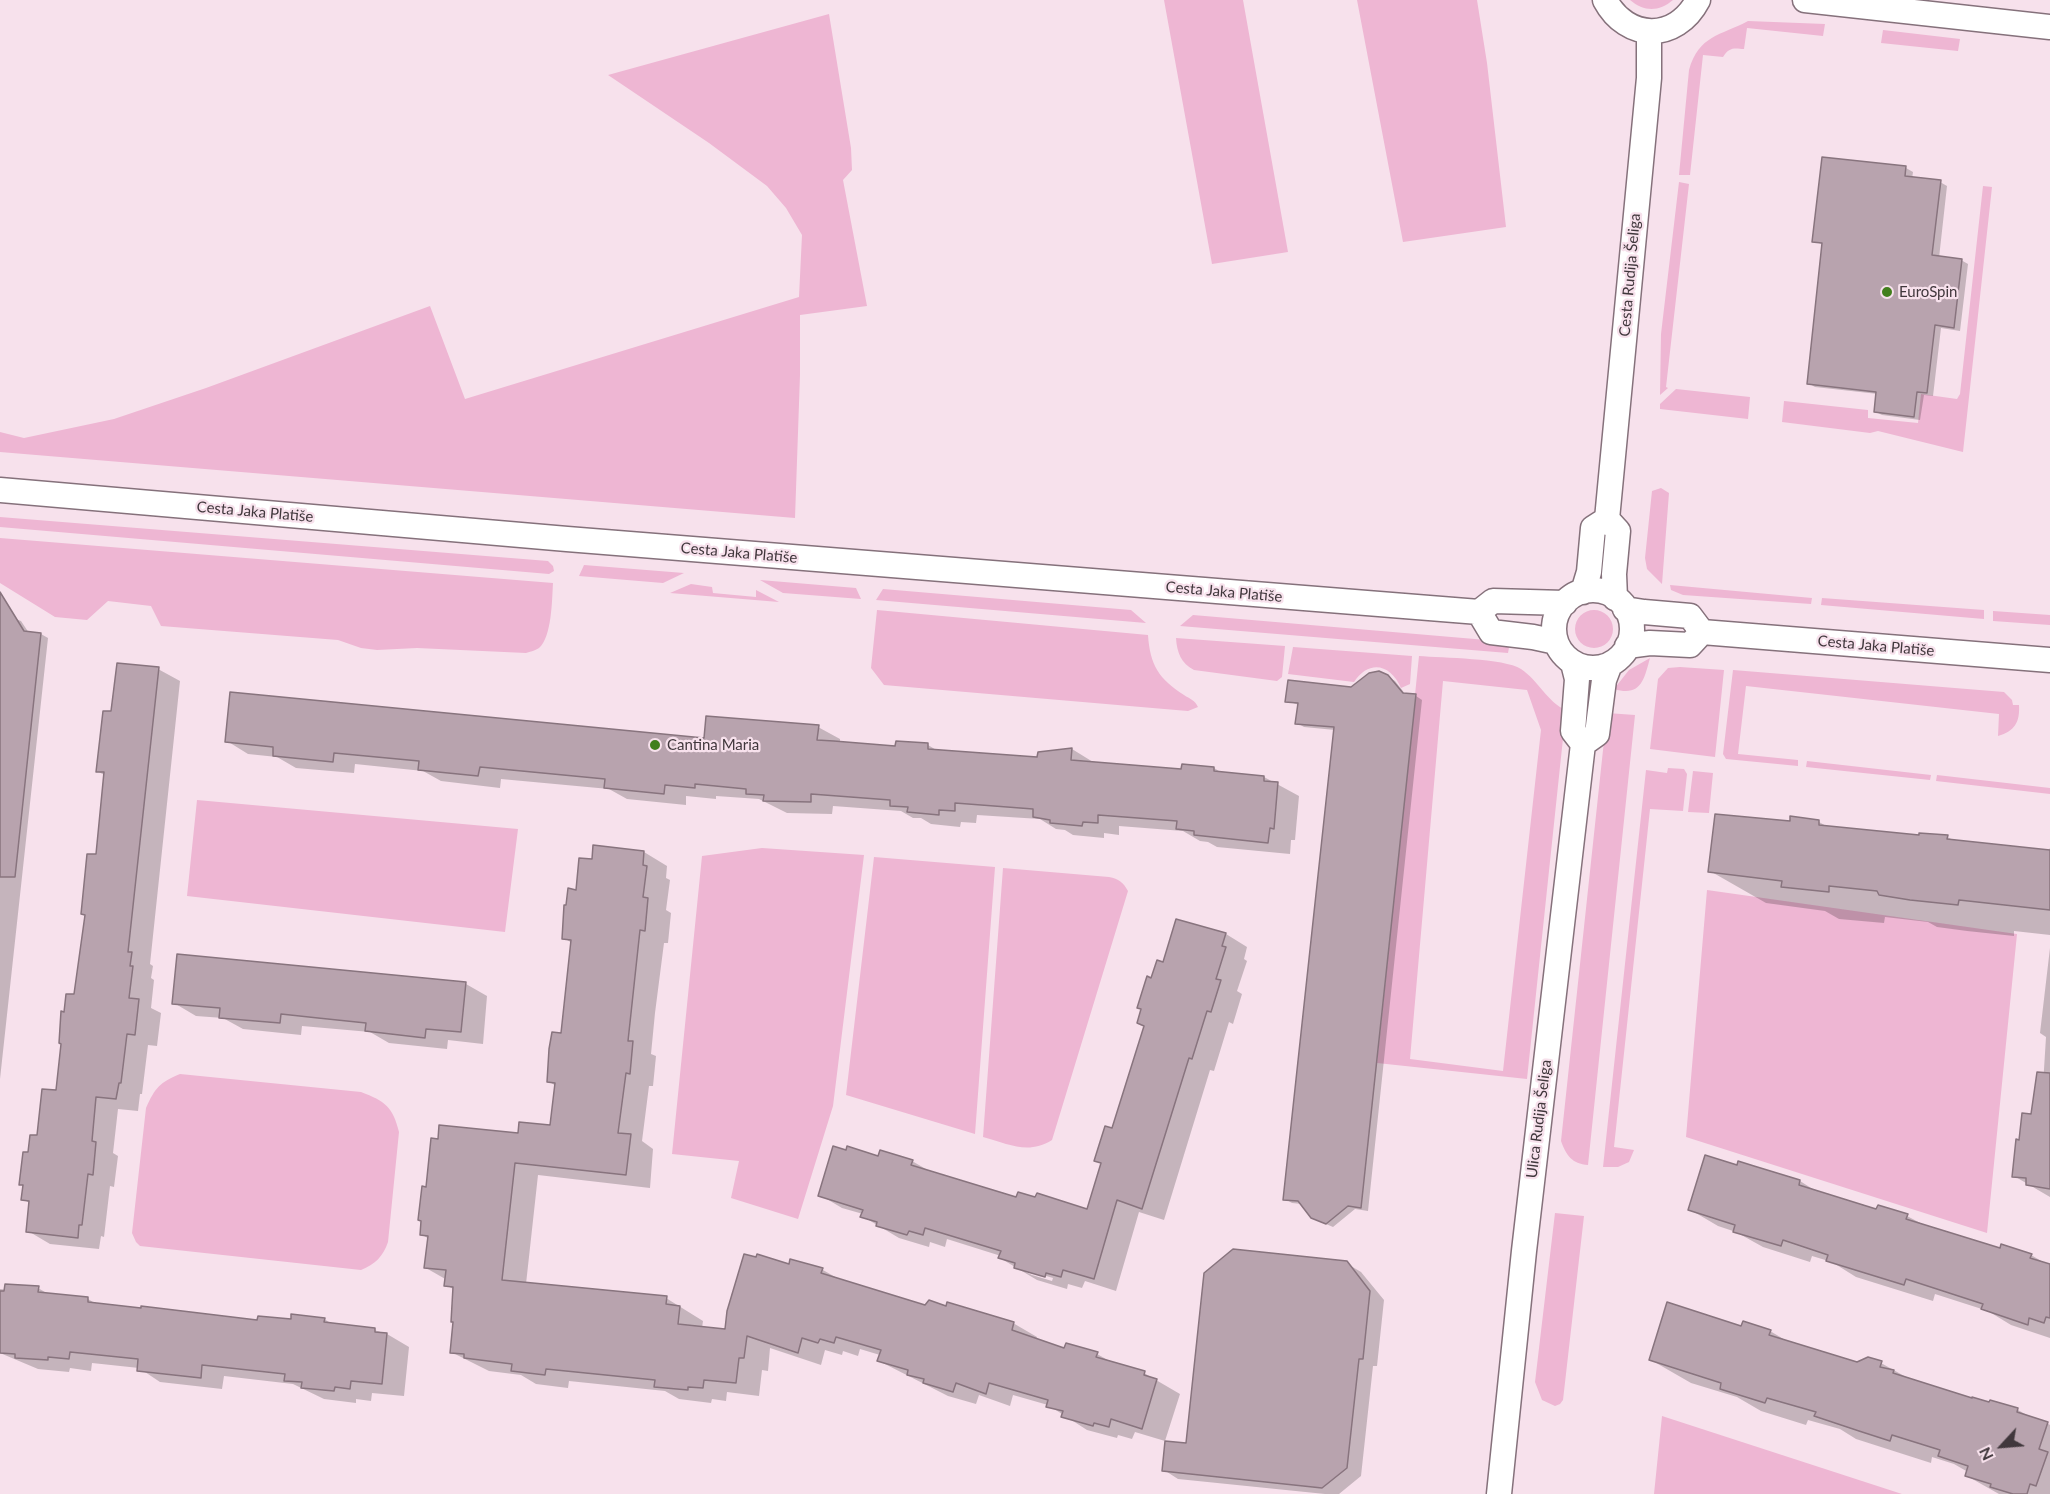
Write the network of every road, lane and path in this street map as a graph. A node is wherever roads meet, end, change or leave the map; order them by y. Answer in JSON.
{"nodes":[{"id":1,"x":1605,"y":0,"type":"edge"},
{"id":2,"x":1698,"y":0,"type":"edge"},
{"id":3,"x":1805,"y":0,"type":"edge"},
{"id":4,"x":2050,"y":27,"type":"edge"},
{"id":5,"x":1649,"y":31,"type":"junction"},
{"id":6,"x":0,"y":490,"type":"edge"},
{"id":7,"x":1607,"y":519,"type":"junction"},
{"id":8,"x":1574,"y":598,"type":"junction"},
{"id":9,"x":1620,"y":603,"type":"junction"},
{"id":10,"x":1479,"y":612,"type":"junction"},
{"id":11,"x":1702,"y":632,"type":"junction"},
{"id":12,"x":1556,"y":642,"type":"junction"},
{"id":13,"x":1627,"y":646,"type":"junction"},
{"id":14,"x":2050,"y":660,"type":"edge"},
{"id":15,"x":1573,"y":663,"type":"junction"},
{"id":16,"x":1610,"y":664,"type":"junction"},
{"id":17,"x":1583,"y":744,"type":"junction"},
{"id":18,"x":1499,"y":1494,"type":"edge"}],
"edges":[{"from":1,"to":5,"type":"street"},
{"from":2,"to":5,"type":"street"},
{"from":3,"to":4,"type":"street"},
{"from":5,"to":7,"type":"street","name":"Cesta Rudija Šeliga"},
{"from":6,"to":10,"type":"street","name":"Cesta Jaka Platiše"},
{"from":7,"to":8,"type":"street","name":"Cesta Rudija Šeliga"},
{"from":7,"to":9,"type":"street","name":"Cesta Rudija Šeliga"},
{"from":8,"to":9,"type":"street"},
{"from":8,"to":10,"type":"street","name":"Cesta Jaka Platiše"},
{"from":8,"to":12,"type":"street"},
{"from":9,"to":11,"type":"street"},
{"from":9,"to":13,"type":"street"},
{"from":10,"to":12,"type":"street"},
{"from":11,"to":13,"type":"street"},
{"from":11,"to":14,"type":"street","name":"Cesta Jaka Platiše"},
{"from":12,"to":15,"type":"street"},
{"from":13,"to":16,"type":"street"},
{"from":15,"to":16,"type":"street"},
{"from":15,"to":17,"type":"street","name":"Ulica Rudija Šeliga"},
{"from":16,"to":17,"type":"street","name":"Ulica Rudija Šeliga"},
{"from":17,"to":18,"type":"street","name":"Ulica Rudija Šeliga"}]}
